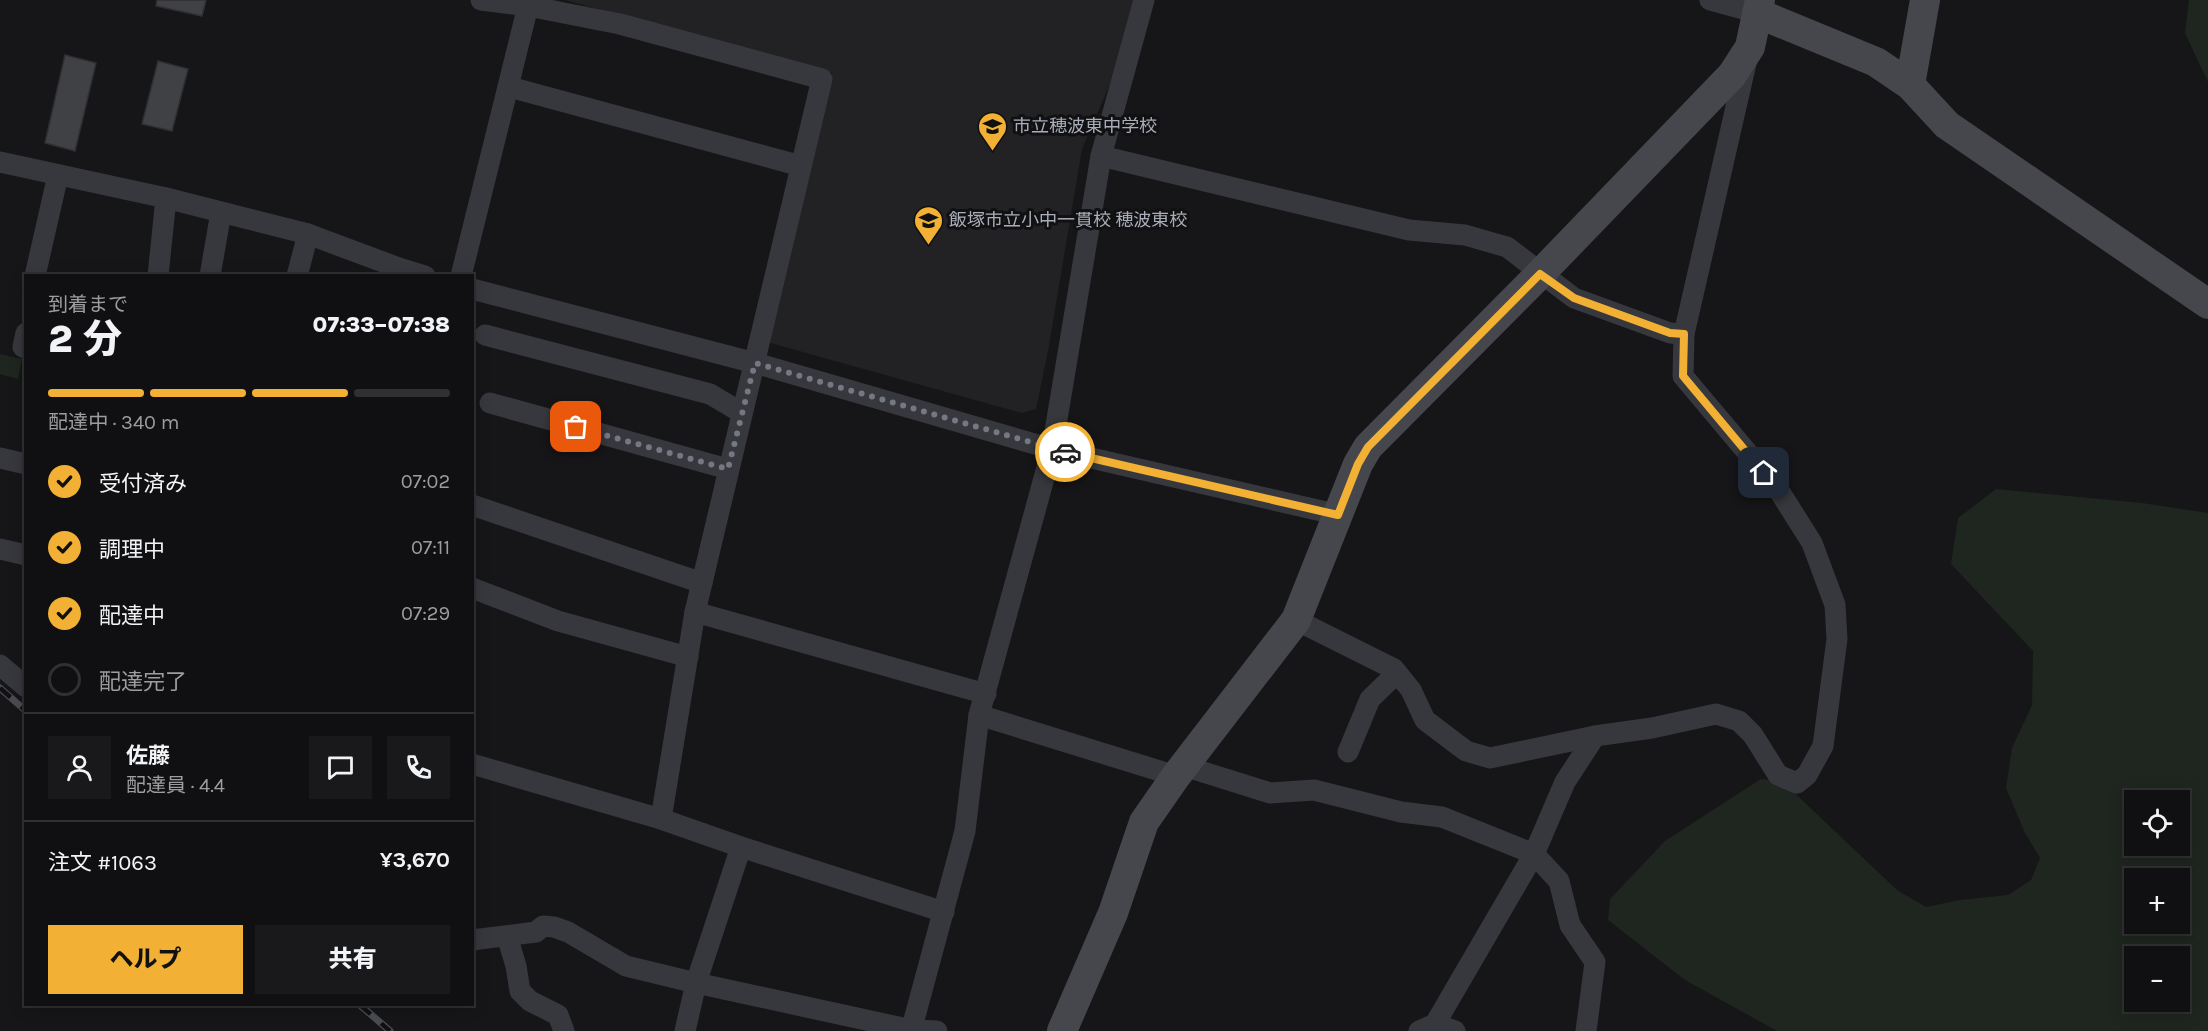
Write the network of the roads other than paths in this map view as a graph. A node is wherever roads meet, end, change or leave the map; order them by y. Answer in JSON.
{"nodes":[{"id":1,"x":481,"y":0,"type":"edge"},
{"id":2,"x":1144,"y":0,"type":"edge"},
{"id":3,"x":1710,"y":0,"type":"edge"},
{"id":4,"x":1925,"y":0,"type":"edge"},
{"id":5,"x":528,"y":6,"type":"junction"},
{"id":6,"x":1758,"y":6,"type":"edge"},
{"id":7,"x":1750,"y":47,"type":"junction"},
{"id":8,"x":1910,"y":85,"type":"junction"},
{"id":9,"x":509,"y":87,"type":"junction"},
{"id":10,"x":1101,"y":156,"type":"junction"},
{"id":11,"x":0,"y":162,"type":"edge"},
{"id":12,"x":801,"y":166,"type":"junction"},
{"id":13,"x":58,"y":174,"type":"junction"},
{"id":14,"x":166,"y":198,"type":"junction"},
{"id":15,"x":221,"y":212,"type":"junction"},
{"id":16,"x":308,"y":234,"type":"junction"},
{"id":17,"x":35,"y":274,"type":"edge"},
{"id":18,"x":158,"y":274,"type":"edge"},
{"id":19,"x":210,"y":274,"type":"edge"},
{"id":20,"x":298,"y":274,"type":"edge"},
{"id":21,"x":418,"y":274,"type":"edge"},
{"id":22,"x":462,"y":274,"type":"edge"},
{"id":23,"x":1540,"y":274,"type":"junction"},
{"id":24,"x":474,"y":290,"type":"edge"},
{"id":25,"x":2208,"y":304,"type":"edge"},
{"id":26,"x":1684,"y":334,"type":"junction"},
{"id":27,"x":485,"y":335,"type":"dead end"},
{"id":28,"x":755,"y":363,"type":"junction"},
{"id":29,"x":490,"y":403,"type":"dead end"},
{"id":30,"x":742,"y":413,"type":"junction"},
{"id":31,"x":1052,"y":448,"type":"junction"},
{"id":32,"x":0,"y":458,"type":"edge"},
{"id":33,"x":24,"y":464,"type":"edge"},
{"id":34,"x":728,"y":469,"type":"junction"},
{"id":35,"x":474,"y":506,"type":"edge"},
{"id":36,"x":1338,"y":515,"type":"junction"},
{"id":37,"x":0,"y":549,"type":"edge"},
{"id":38,"x":24,"y":555,"type":"edge"},
{"id":39,"x":702,"y":583,"type":"junction"},
{"id":40,"x":474,"y":589,"type":"edge"},
{"id":41,"x":695,"y":612,"type":"junction"},
{"id":42,"x":1296,"y":620,"type":"junction"},
{"id":43,"x":688,"y":657,"type":"junction"},
{"id":44,"x":0,"y":665,"type":"edge"},
{"id":45,"x":1397,"y":673,"type":"junction"},
{"id":46,"x":24,"y":685,"type":"edge"},
{"id":47,"x":986,"y":694,"type":"junction"},
{"id":48,"x":979,"y":716,"type":"junction"},
{"id":49,"x":1595,"y":736,"type":"junction"},
{"id":50,"x":1348,"y":752,"type":"dead end"},
{"id":51,"x":474,"y":765,"type":"edge"},
{"id":52,"x":1180,"y":770,"type":"junction"},
{"id":53,"x":661,"y":819,"type":"junction"},
{"id":54,"x":741,"y":847,"type":"junction"},
{"id":55,"x":1534,"y":854,"type":"junction"},
{"id":56,"x":944,"y":912,"type":"junction"},
{"id":57,"x":507,"y":936,"type":"junction"},
{"id":58,"x":474,"y":940,"type":"edge"},
{"id":59,"x":696,"y":983,"type":"junction"},
{"id":60,"x":1427,"y":1028,"type":"edge"},
{"id":61,"x":911,"y":1030,"type":"edge"},
{"id":62,"x":564,"y":1031,"type":"edge"},
{"id":63,"x":685,"y":1031,"type":"edge"},
{"id":64,"x":937,"y":1031,"type":"edge"},
{"id":65,"x":1062,"y":1031,"type":"edge"},
{"id":66,"x":1455,"y":1031,"type":"edge"},
{"id":67,"x":1586,"y":1031,"type":"edge"}],
"edges":[{"from":1,"to":5,"type":"street"},
{"from":2,"to":10,"type":"street"},
{"from":3,"to":6,"type":"street"},
{"from":4,"to":8,"type":"street"},
{"from":5,"to":9,"type":"street"},
{"from":5,"to":12,"type":"street"},
{"from":6,"to":7,"type":"street"},
{"from":6,"to":8,"type":"street"},
{"from":7,"to":23,"type":"street"},
{"from":7,"to":26,"type":"street"},
{"from":8,"to":25,"type":"street"},
{"from":9,"to":12,"type":"street"},
{"from":9,"to":22,"type":"street"},
{"from":10,"to":23,"type":"street"},
{"from":10,"to":31,"type":"street"},
{"from":11,"to":13,"type":"street"},
{"from":12,"to":28,"type":"street"},
{"from":13,"to":14,"type":"street"},
{"from":13,"to":17,"type":"street"},
{"from":14,"to":15,"type":"street"},
{"from":14,"to":18,"type":"street"},
{"from":15,"to":16,"type":"street"},
{"from":15,"to":19,"type":"street"},
{"from":16,"to":20,"type":"street"},
{"from":16,"to":21,"type":"street"},
{"from":23,"to":26,"type":"street"},
{"from":23,"to":36,"type":"street"},
{"from":24,"to":28,"type":"street"},
{"from":26,"to":49,"type":"street"},
{"from":27,"to":30,"type":"street"},
{"from":28,"to":30,"type":"street"},
{"from":28,"to":31,"type":"street"},
{"from":29,"to":34,"type":"street"},
{"from":30,"to":34,"type":"street"},
{"from":31,"to":36,"type":"street"},
{"from":31,"to":47,"type":"street"},
{"from":32,"to":33,"type":"street"},
{"from":34,"to":39,"type":"street"},
{"from":35,"to":39,"type":"street"},
{"from":36,"to":42,"type":"street"},
{"from":37,"to":38,"type":"street"},
{"from":39,"to":41,"type":"street"},
{"from":40,"to":43,"type":"street"},
{"from":41,"to":43,"type":"street"},
{"from":41,"to":47,"type":"street"},
{"from":42,"to":45,"type":"street"},
{"from":42,"to":52,"type":"street"},
{"from":43,"to":53,"type":"street"},
{"from":44,"to":46,"type":"street"},
{"from":45,"to":49,"type":"street"},
{"from":45,"to":50,"type":"street"},
{"from":47,"to":48,"type":"street"},
{"from":48,"to":52,"type":"street"},
{"from":48,"to":56,"type":"street"},
{"from":49,"to":55,"type":"street"},
{"from":51,"to":53,"type":"street"},
{"from":52,"to":55,"type":"street"},
{"from":52,"to":65,"type":"street"},
{"from":53,"to":54,"type":"street"},
{"from":54,"to":56,"type":"street"},
{"from":54,"to":59,"type":"street"},
{"from":55,"to":60,"type":"street"},
{"from":55,"to":67,"type":"street"},
{"from":56,"to":61,"type":"street"},
{"from":57,"to":58,"type":"street"},
{"from":57,"to":59,"type":"street"},
{"from":57,"to":62,"type":"street"},
{"from":59,"to":61,"type":"street"},
{"from":59,"to":63,"type":"street"},
{"from":60,"to":66,"type":"street"},
{"from":61,"to":64,"type":"street"}]}
